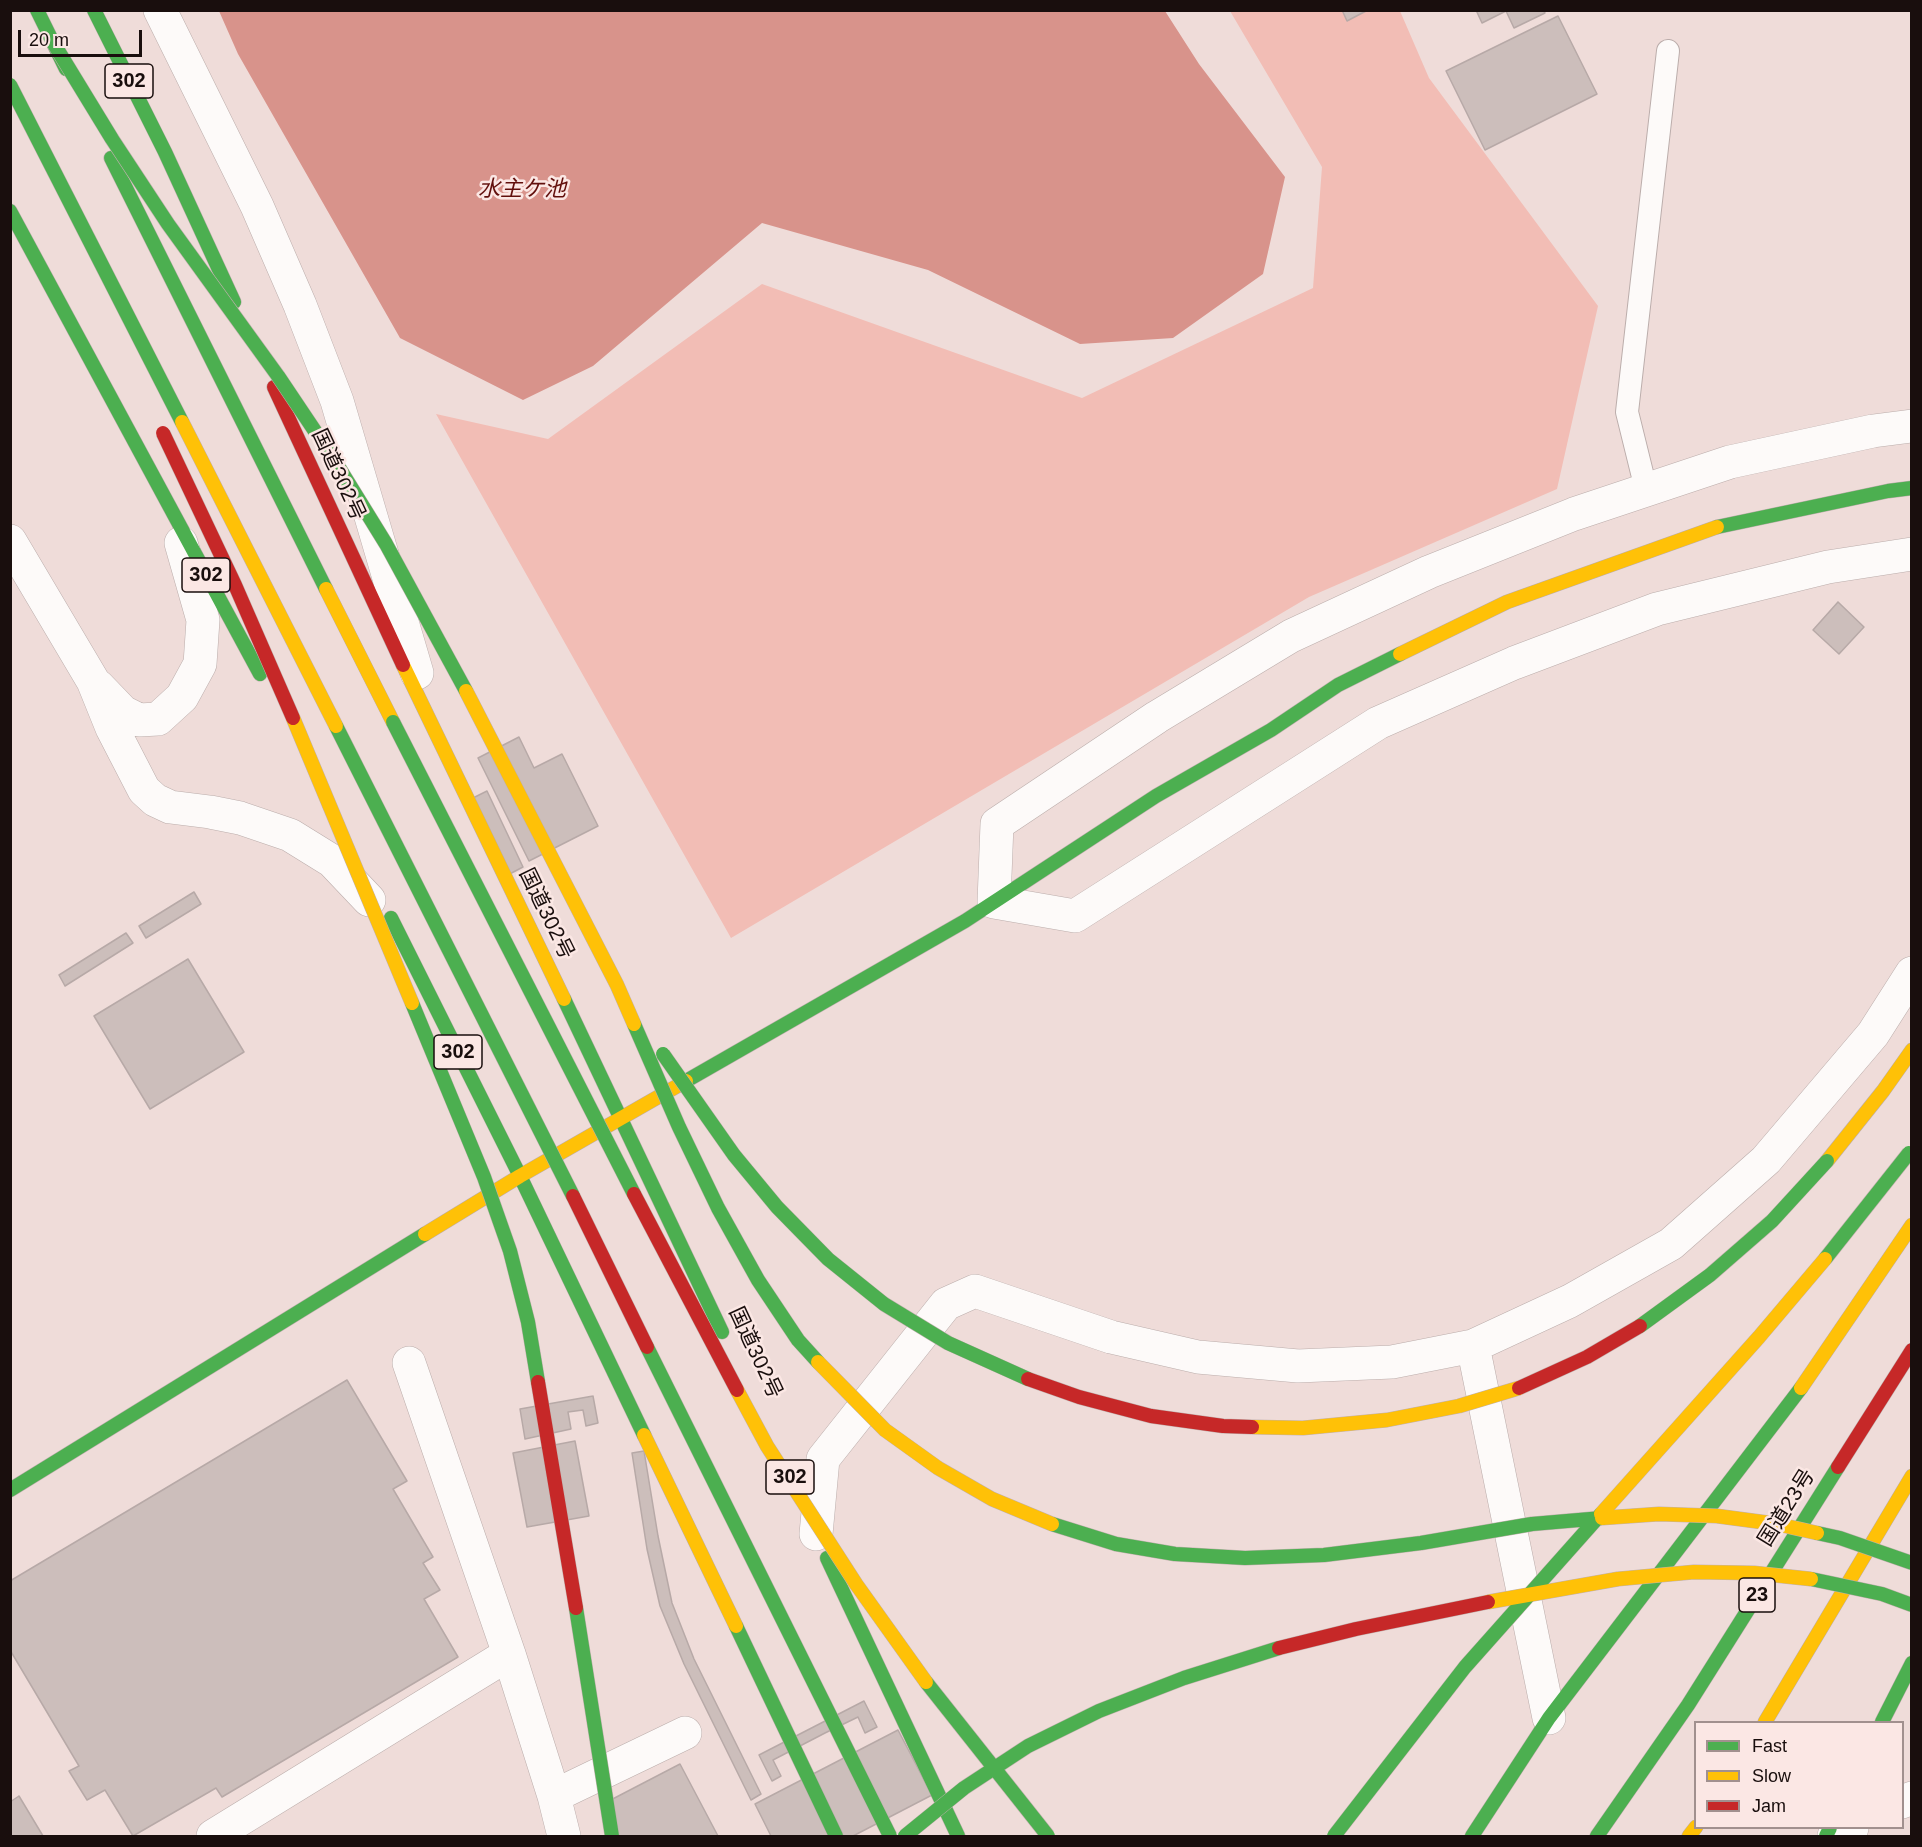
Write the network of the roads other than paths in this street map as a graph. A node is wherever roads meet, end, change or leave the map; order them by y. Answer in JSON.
{"nodes":[{"id":1,"x":37,"y":10,"type":"edge"},
{"id":2,"x":94,"y":10,"type":"edge"},
{"id":3,"x":160,"y":10,"type":"edge"},
{"id":4,"x":54,"y":44,"type":"junction"},
{"id":5,"x":1668,"y":51,"type":"dead end"},
{"id":6,"x":10,"y":85,"type":"edge"},
{"id":7,"x":10,"y":101,"type":"edge"},
{"id":8,"x":41,"y":177,"type":"dead end"},
{"id":9,"x":13,"y":215,"type":"edge"},
{"id":10,"x":158,"y":424,"type":"dead end"},
{"id":11,"x":1911,"y":426,"type":"edge"},
{"id":12,"x":1911,"y":488,"type":"edge"},
{"id":13,"x":1646,"y":489,"type":"junction"},
{"id":14,"x":169,"y":506,"type":"junction"},
{"id":15,"x":10,"y":541,"type":"edge"},
{"id":16,"x":1911,"y":555,"type":"edge"},
{"id":17,"x":93,"y":681,"type":"junction"},
{"id":18,"x":435,"y":735,"type":"junction"},
{"id":19,"x":994,"y":902,"type":"junction"},
{"id":20,"x":397,"y":929,"type":"junction"},
{"id":21,"x":1911,"y":973,"type":"edge"},
{"id":22,"x":616,"y":985,"type":"junction"},
{"id":23,"x":1911,"y":1050,"type":"edge"},
{"id":24,"x":622,"y":1118,"type":"junction"},
{"id":25,"x":1911,"y":1149,"type":"edge"},
{"id":26,"x":520,"y":1176,"type":"junction"},
{"id":27,"x":1911,"y":1225,"type":"edge"},
{"id":28,"x":1473,"y":1346,"type":"junction"},
{"id":29,"x":1911,"y":1350,"type":"edge"},
{"id":30,"x":409,"y":1363,"type":"dead end"},
{"id":31,"x":1911,"y":1476,"type":"edge"},
{"id":32,"x":10,"y":1490,"type":"edge"},
{"id":33,"x":816,"y":1534,"type":"junction"},
{"id":34,"x":1911,"y":1563,"type":"edge"},
{"id":35,"x":1911,"y":1605,"type":"edge"},
{"id":36,"x":509,"y":1654,"type":"junction"},
{"id":37,"x":1911,"y":1663,"type":"edge"},
{"id":38,"x":1549,"y":1718,"type":"junction"},
{"id":39,"x":1766,"y":1721,"type":"edge"},
{"id":40,"x":1882,"y":1721,"type":"edge"},
{"id":41,"x":685,"y":1733,"type":"dead end"},
{"id":42,"x":554,"y":1796,"type":"junction"},
{"id":43,"x":1848,"y":1829,"type":"edge"},
{"id":44,"x":213,"y":1836,"type":"edge"},
{"id":45,"x":564,"y":1836,"type":"edge"},
{"id":46,"x":612,"y":1836,"type":"edge"},
{"id":47,"x":836,"y":1836,"type":"edge"},
{"id":48,"x":890,"y":1836,"type":"edge"},
{"id":49,"x":905,"y":1836,"type":"edge"},
{"id":50,"x":958,"y":1836,"type":"edge"},
{"id":51,"x":1048,"y":1836,"type":"edge"},
{"id":52,"x":1334,"y":1836,"type":"edge"},
{"id":53,"x":1472,"y":1836,"type":"edge"},
{"id":54,"x":1597,"y":1836,"type":"edge"},
{"id":55,"x":1834,"y":1836,"type":"edge"}],
"edges":[{"from":1,"to":4,"type":"main road"},
{"from":2,"to":18,"type":"main road","name":"国道302号","number":"302"},
{"from":3,"to":18,"type":"street"},
{"from":4,"to":22,"type":"main road","bridge":true},
{"from":4,"to":51,"type":"main road","bridge":true},
{"from":5,"to":13,"type":"lane"},
{"from":6,"to":48,"type":"main road","bridge":true},
{"from":7,"to":8,"type":"main road"},
{"from":9,"to":14,"type":"main road","number":"302"},
{"from":10,"to":46,"type":"main road","bridge":true},
{"from":11,"to":13,"type":"street"},
{"from":12,"to":19,"type":"main road"},
{"from":13,"to":19,"type":"street"},
{"from":14,"to":17,"type":"street"},
{"from":14,"to":20,"type":"main road","number":"302"},
{"from":15,"to":17,"type":"street"},
{"from":16,"to":19,"type":"street"},
{"from":17,"to":20,"type":"street"},
{"from":18,"to":24,"type":"main road","name":"国道302号","number":"302"},
{"from":19,"to":24,"type":"main road"},
{"from":20,"to":26,"type":"main road","number":"302"},
{"from":21,"to":28,"type":"street"},
{"from":22,"to":23,"type":"main road","bridge":true},
{"from":22,"to":34,"type":"main road","bridge":true},
{"from":24,"to":26,"type":"main road"},
{"from":24,"to":33,"type":"main road","name":"国道302号","number":"302"},
{"from":25,"to":52,"type":"main road","bridge":true},
{"from":26,"to":32,"type":"main road"},
{"from":26,"to":47,"type":"main road","number":"302"},
{"from":27,"to":38,"type":"main road"},
{"from":28,"to":33,"type":"street"},
{"from":28,"to":38,"type":"street"},
{"from":29,"to":54,"type":"main road","name":"国道23号","number":"23"},
{"from":30,"to":36,"type":"street"},
{"from":31,"to":39,"type":"main road"},
{"from":33,"to":50,"type":"main road","name":"国道302号","number":"302"},
{"from":35,"to":49,"type":"main road","bridge":true},
{"from":36,"to":42,"type":"street"},
{"from":36,"to":44,"type":"street"},
{"from":37,"to":40,"type":"main road"},
{"from":38,"to":53,"type":"main road"},
{"from":41,"to":42,"type":"street"},
{"from":42,"to":45,"type":"street"},
{"from":43,"to":55,"type":"street"}]}
